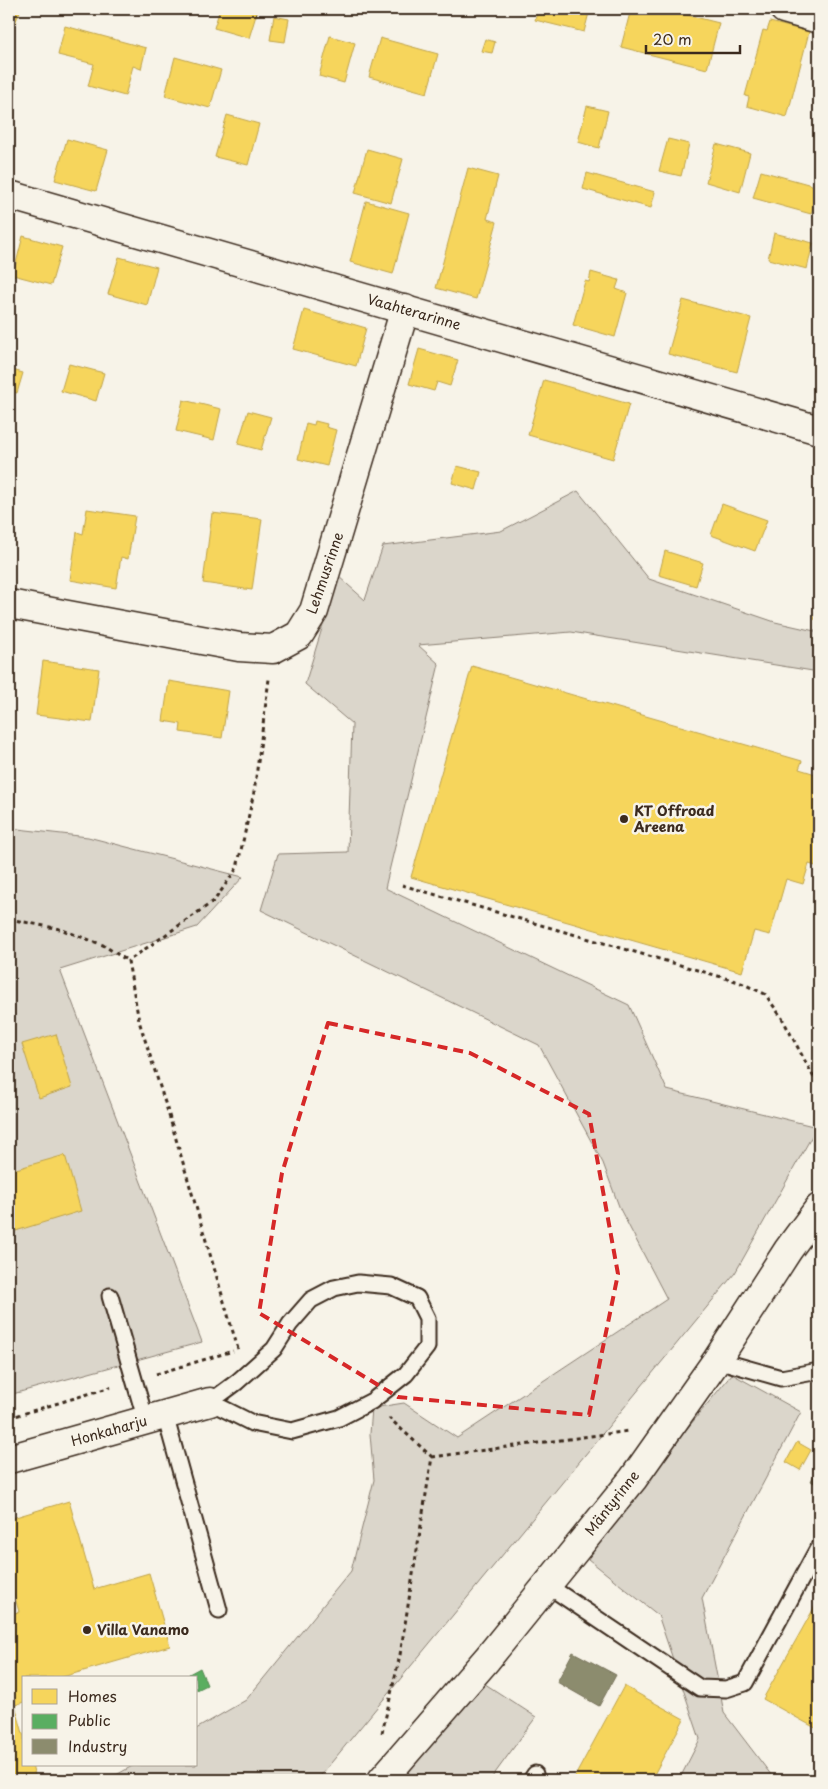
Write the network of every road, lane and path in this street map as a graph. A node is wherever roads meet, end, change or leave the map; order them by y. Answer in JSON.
{"nodes":[{"id":1,"x":784,"y":9,"type":"edge"},
{"id":2,"x":819,"y":19,"type":"edge"},
{"id":3,"x":9,"y":195,"type":"edge"},
{"id":4,"x":405,"y":309,"type":"junction"},
{"id":5,"x":819,"y":430,"type":"edge"},
{"id":6,"x":9,"y":604,"type":"edge"},
{"id":7,"x":273,"y":649,"type":"junction"},
{"id":8,"x":402,"y":885,"type":"dead end"},
{"id":9,"x":9,"y":919,"type":"edge"},
{"id":10,"x":128,"y":961,"type":"junction"},
{"id":11,"x":819,"y":1087,"type":"edge"},
{"id":12,"x":819,"y":1208,"type":"edge"},
{"id":13,"x":110,"y":1296,"type":"dead end"},
{"id":14,"x":238,"y":1350,"type":"dead end"},
{"id":15,"x":717,"y":1360,"type":"junction"},
{"id":16,"x":819,"y":1371,"type":"edge"},
{"id":17,"x":210,"y":1402,"type":"junction"},
{"id":18,"x":372,"y":1402,"type":"junction"},
{"id":19,"x":156,"y":1418,"type":"junction"},
{"id":20,"x":670,"y":1426,"type":"junction"},
{"id":21,"x":432,"y":1457,"type":"junction"},
{"id":22,"x":9,"y":1459,"type":"edge"},
{"id":23,"x":817,"y":1550,"type":"dead end"},
{"id":24,"x":547,"y":1585,"type":"junction"},
{"id":25,"x":220,"y":1610,"type":"dead end"},
{"id":26,"x":380,"y":1742,"type":"dead end"},
{"id":27,"x":382,"y":1780,"type":"edge"}],
"edges":[{"from":1,"to":2,"type":"street"},
{"from":3,"to":4,"type":"street","name":"Vaahterarinne"},
{"from":4,"to":5,"type":"street","name":"Vaahterarinne"},
{"from":4,"to":7,"type":"street","name":"Lehmusrinne"},
{"from":6,"to":7,"type":"street"},
{"from":7,"to":10,"type":"path"},
{"from":8,"to":11,"type":"path"},
{"from":9,"to":10,"type":"path"},
{"from":10,"to":14,"type":"path"},
{"from":12,"to":15,"type":"street","name":"Mäntyrinne"},
{"from":13,"to":19,"type":"lane"},
{"from":15,"to":16,"type":"lane"},
{"from":15,"to":20,"type":"street","name":"Mäntyrinne"},
{"from":17,"to":18,"type":"lane"},
{"from":17,"to":18,"type":"lane"},
{"from":17,"to":19,"type":"street","name":"Honkaharju"},
{"from":18,"to":21,"type":"path"},
{"from":19,"to":22,"type":"street","name":"Honkaharju"},
{"from":19,"to":25,"type":"lane"},
{"from":20,"to":21,"type":"path"},
{"from":20,"to":24,"type":"street","name":"Mäntyrinne"},
{"from":21,"to":26,"type":"path"},
{"from":23,"to":24,"type":"lane"},
{"from":24,"to":27,"type":"street","name":"Mäntyrinne"}]}
